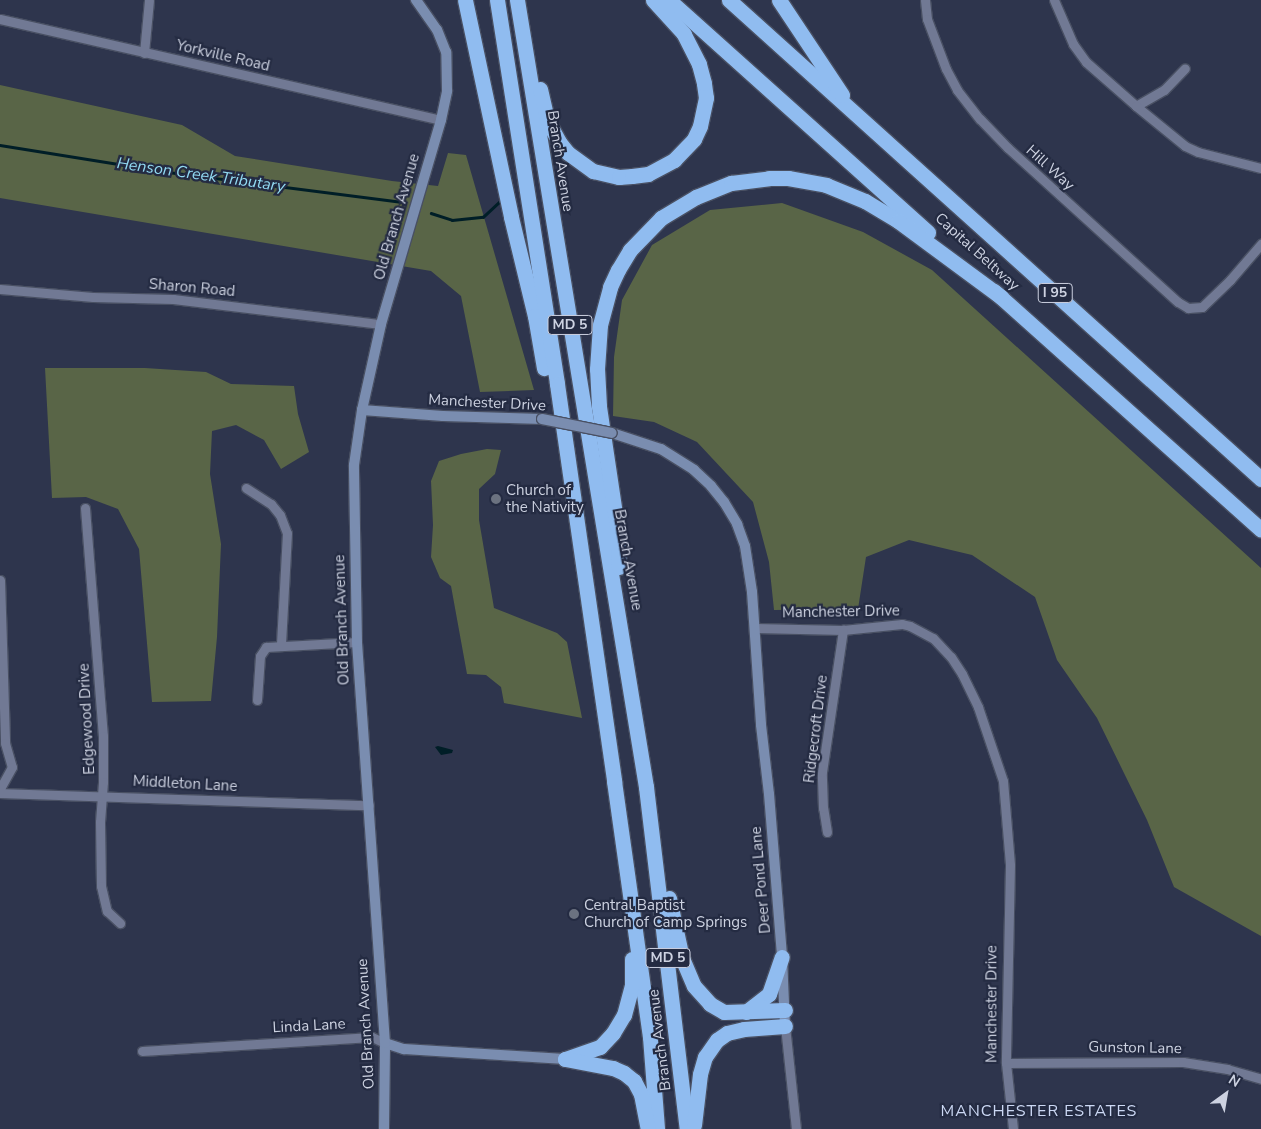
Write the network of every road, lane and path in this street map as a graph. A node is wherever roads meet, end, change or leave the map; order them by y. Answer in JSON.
{"nodes":[{"id":1,"x":149,"y":0,"type":"edge"},
{"id":2,"x":416,"y":0,"type":"edge"},
{"id":3,"x":465,"y":0,"type":"edge"},
{"id":4,"x":497,"y":0,"type":"edge"},
{"id":5,"x":518,"y":0,"type":"edge"},
{"id":6,"x":653,"y":0,"type":"edge"},
{"id":7,"x":669,"y":0,"type":"edge"},
{"id":8,"x":728,"y":0,"type":"edge"},
{"id":9,"x":779,"y":0,"type":"edge"},
{"id":10,"x":925,"y":0,"type":"edge"},
{"id":11,"x":1054,"y":0,"type":"edge"},
{"id":12,"x":0,"y":19,"type":"edge"},
{"id":13,"x":144,"y":53,"type":"junction"},
{"id":14,"x":1185,"y":68,"type":"dead end"},
{"id":15,"x":1136,"y":106,"type":"junction"},
{"id":16,"x":850,"y":109,"type":"junction"},
{"id":17,"x":441,"y":120,"type":"junction"},
{"id":18,"x":1261,"y":168,"type":"edge"},
{"id":19,"x":1261,"y":244,"type":"edge"},
{"id":20,"x":0,"y":290,"type":"edge"},
{"id":21,"x":1000,"y":297,"type":"junction"},
{"id":22,"x":381,"y":324,"type":"junction"},
{"id":23,"x":362,"y":410,"type":"junction"},
{"id":24,"x":1261,"y":479,"type":"edge"},
{"id":25,"x":246,"y":488,"type":"dead end"},
{"id":26,"x":85,"y":508,"type":"dead end"},
{"id":27,"x":575,"y":517,"type":"junction"},
{"id":28,"x":1261,"y":530,"type":"edge"},
{"id":29,"x":0,"y":580,"type":"edge"},
{"id":30,"x":755,"y":628,"type":"junction"},
{"id":31,"x":843,"y":630,"type":"junction"},
{"id":32,"x":357,"y":642,"type":"junction"},
{"id":33,"x":281,"y":645,"type":"junction"},
{"id":34,"x":625,"y":651,"type":"junction"},
{"id":35,"x":256,"y":700,"type":"dead end"},
{"id":36,"x":646,"y":786,"type":"junction"},
{"id":37,"x":0,"y":791,"type":"edge"},
{"id":38,"x":100,"y":795,"type":"junction"},
{"id":39,"x":368,"y":805,"type":"junction"},
{"id":40,"x":827,"y":832,"type":"dead end"},
{"id":41,"x":624,"y":858,"type":"junction"},
{"id":42,"x":120,"y":923,"type":"dead end"},
{"id":43,"x":782,"y":957,"type":"junction"},
{"id":44,"x":785,"y":1010,"type":"junction"},
{"id":45,"x":744,"y":1013,"type":"junction"},
{"id":46,"x":785,"y":1026,"type":"junction"},
{"id":47,"x":385,"y":1043,"type":"junction"},
{"id":48,"x":142,"y":1051,"type":"dead end"},
{"id":49,"x":565,"y":1059,"type":"junction"},
{"id":50,"x":1006,"y":1063,"type":"junction"},
{"id":51,"x":1261,"y":1080,"type":"edge"},
{"id":52,"x":384,"y":1129,"type":"edge"},
{"id":53,"x":648,"y":1129,"type":"edge"},
{"id":54,"x":657,"y":1129,"type":"edge"},
{"id":55,"x":687,"y":1129,"type":"edge"},
{"id":56,"x":694,"y":1129,"type":"edge"},
{"id":57,"x":796,"y":1129,"type":"edge"},
{"id":58,"x":1013,"y":1129,"type":"edge"}],
"edges":[{"from":1,"to":13,"type":"street"},
{"from":2,"to":17,"type":"street","name":"Old Branch Avenue"},
{"from":3,"to":27,"type":"highway"},
{"from":4,"to":27,"type":"highway","name":"Branch Avenue","number":"MD 5"},
{"from":5,"to":6,"type":"highway"},
{"from":5,"to":34,"type":"highway","name":"Branch Avenue","number":"MD 5"},
{"from":7,"to":21,"type":"highway","name":"Capital Beltway","number":"I 95"},
{"from":8,"to":16,"type":"highway","name":"Capital Beltway","number":"I 95"},
{"from":9,"to":16,"type":"highway"},
{"from":10,"to":19,"type":"street","name":"Hill Way"},
{"from":11,"to":15,"type":"street"},
{"from":12,"to":13,"type":"street","name":"Yorkville Road"},
{"from":13,"to":17,"type":"street","name":"Yorkville Road"},
{"from":14,"to":15,"type":"street"},
{"from":15,"to":18,"type":"street"},
{"from":16,"to":24,"type":"highway","name":"Capital Beltway","number":"I 95"},
{"from":17,"to":22,"type":"street","name":"Old Branch Avenue"},
{"from":20,"to":22,"type":"street","name":"Sharon Road"},
{"from":21,"to":28,"type":"highway","name":"Capital Beltway","number":"I 95"},
{"from":21,"to":34,"type":"highway"},
{"from":22,"to":23,"type":"street","name":"Old Branch Avenue"},
{"from":23,"to":30,"type":"street","name":"Manchester Drive","bridge":true},
{"from":23,"to":32,"type":"street","name":"Old Branch Avenue"},
{"from":25,"to":33,"type":"street"},
{"from":26,"to":38,"type":"street","name":"Edgewood Drive"},
{"from":27,"to":41,"type":"highway","name":"Branch Avenue","number":"MD 5"},
{"from":29,"to":37,"type":"street"},
{"from":30,"to":31,"type":"street","name":"Manchester Drive"},
{"from":30,"to":43,"type":"street","name":"Deer Pond Lane"},
{"from":31,"to":40,"type":"street","name":"Ridgecroft Drive"},
{"from":31,"to":50,"type":"street","name":"Manchester Drive"},
{"from":32,"to":33,"type":"street"},
{"from":32,"to":39,"type":"street","name":"Old Branch Avenue"},
{"from":33,"to":35,"type":"street"},
{"from":34,"to":36,"type":"highway","name":"Branch Avenue","number":"MD 5"},
{"from":36,"to":45,"type":"highway"},
{"from":36,"to":55,"type":"highway","name":"Branch Avenue","number":"MD 5"},
{"from":37,"to":38,"type":"street","name":"Middleton Lane"},
{"from":38,"to":39,"type":"street","name":"Middleton Lane"},
{"from":38,"to":42,"type":"street","name":"Edgewood Drive"},
{"from":39,"to":47,"type":"street","name":"Old Branch Avenue"},
{"from":41,"to":49,"type":"highway"},
{"from":41,"to":54,"type":"highway","name":"Branch Avenue","number":"MD 5"},
{"from":43,"to":44,"type":"street","name":"Deer Pond Lane"},
{"from":43,"to":45,"type":"highway"},
{"from":44,"to":45,"type":"highway"},
{"from":44,"to":46,"type":"street","name":"Deer Pond Lane"},
{"from":46,"to":56,"type":"highway"},
{"from":46,"to":57,"type":"street","name":"Deer Pond Lane"},
{"from":47,"to":48,"type":"street","name":"Linda Lane"},
{"from":47,"to":49,"type":"street","name":"Linda Lane"},
{"from":47,"to":52,"type":"street","name":"Old Branch Avenue"},
{"from":49,"to":53,"type":"highway"},
{"from":50,"to":51,"type":"street","name":"Gunston Lane"},
{"from":50,"to":58,"type":"street","name":"Manchester Drive"}]}
